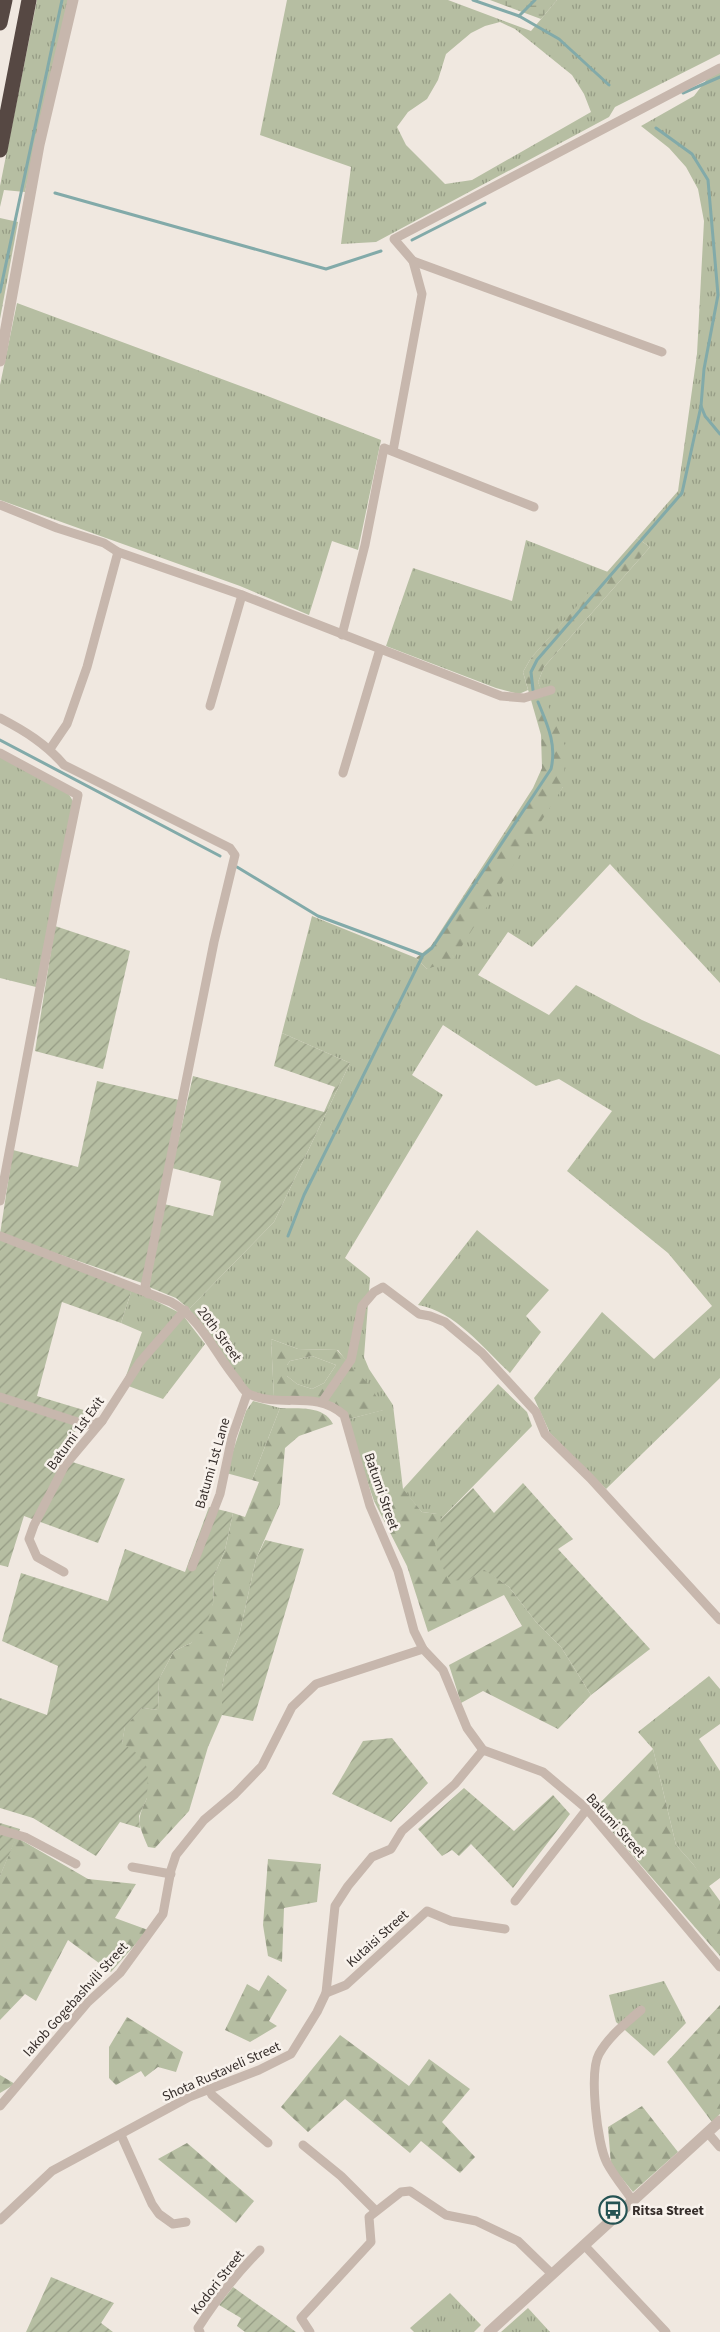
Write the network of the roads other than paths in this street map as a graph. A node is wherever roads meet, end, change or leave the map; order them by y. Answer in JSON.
{"nodes":[{"id":1,"x":4,"y":0,"type":"edge"},
{"id":2,"x":29,"y":0,"type":"edge"},
{"id":3,"x":73,"y":0,"type":"edge"},
{"id":4,"x":0,"y":23,"type":"edge"},
{"id":5,"x":720,"y":68,"type":"edge"},
{"id":6,"x":0,"y":150,"type":"edge"},
{"id":7,"x":413,"y":262,"type":"junction"},
{"id":8,"x":662,"y":352,"type":"dead end"},
{"id":9,"x":0,"y":360,"type":"edge"},
{"id":10,"x":393,"y":451,"type":"junction"},
{"id":11,"x":0,"y":505,"type":"edge"},
{"id":12,"x":534,"y":507,"type":"dead end"},
{"id":13,"x":118,"y":552,"type":"junction"},
{"id":14,"x":242,"y":595,"type":"junction"},
{"id":15,"x":342,"y":635,"type":"junction"},
{"id":16,"x":380,"y":650,"type":"junction"},
{"id":17,"x":551,"y":690,"type":"dead end"},
{"id":18,"x":210,"y":706,"type":"dead end"},
{"id":19,"x":0,"y":718,"type":"edge"},
{"id":20,"x":50,"y":749,"type":"junction"},
{"id":21,"x":0,"y":753,"type":"edge"},
{"id":22,"x":343,"y":773,"type":"dead end"},
{"id":23,"x":0,"y":1201,"type":"edge"},
{"id":24,"x":0,"y":1236,"type":"edge"},
{"id":25,"x":148,"y":1294,"type":"junction"},
{"id":26,"x":185,"y":1310,"type":"junction"},
{"id":27,"x":247,"y":1394,"type":"junction"},
{"id":28,"x":0,"y":1397,"type":"edge"},
{"id":29,"x":322,"y":1402,"type":"junction"},
{"id":30,"x":102,"y":1420,"type":"junction"},
{"id":31,"x":192,"y":1567,"type":"dead end"},
{"id":32,"x":64,"y":1572,"type":"dead end"},
{"id":33,"x":720,"y":1620,"type":"edge"},
{"id":34,"x":423,"y":1648,"type":"junction"},
{"id":35,"x":483,"y":1750,"type":"junction"},
{"id":36,"x":587,"y":1809,"type":"junction"},
{"id":37,"x":0,"y":1830,"type":"edge"},
{"id":38,"x":76,"y":1864,"type":"dead end"},
{"id":39,"x":132,"y":1867,"type":"dead end"},
{"id":40,"x":171,"y":1874,"type":"junction"},
{"id":41,"x":515,"y":1901,"type":"dead end"},
{"id":42,"x":505,"y":1929,"type":"dead end"},
{"id":43,"x":720,"y":1967,"type":"edge"},
{"id":44,"x":326,"y":1993,"type":"junction"},
{"id":45,"x":641,"y":2010,"type":"dead end"},
{"id":46,"x":208,"y":2088,"type":"junction"},
{"id":47,"x":0,"y":2106,"type":"edge"},
{"id":48,"x":720,"y":2121,"type":"edge"},
{"id":49,"x":707,"y":2132,"type":"junction"},
{"id":50,"x":121,"y":2135,"type":"junction"},
{"id":51,"x":268,"y":2143,"type":"dead end"},
{"id":52,"x":303,"y":2145,"type":"dead end"},
{"id":53,"x":720,"y":2148,"type":"edge"},
{"id":54,"x":632,"y":2201,"type":"junction"},
{"id":55,"x":376,"y":2210,"type":"junction"},
{"id":56,"x":0,"y":2220,"type":"edge"},
{"id":57,"x":186,"y":2222,"type":"dead end"},
{"id":58,"x":584,"y":2245,"type":"junction"},
{"id":59,"x":260,"y":2250,"type":"dead end"},
{"id":60,"x":552,"y":2274,"type":"junction"},
{"id":61,"x":200,"y":2332,"type":"edge"},
{"id":62,"x":310,"y":2332,"type":"edge"},
{"id":63,"x":488,"y":2332,"type":"edge"},
{"id":64,"x":666,"y":2332,"type":"edge"}],
"edges":[{"from":1,"to":4,"type":"highway"},
{"from":2,"to":6,"type":"highway"},
{"from":3,"to":9,"type":"street"},
{"from":5,"to":7,"type":"street"},
{"from":7,"to":8,"type":"street"},
{"from":7,"to":10,"type":"street"},
{"from":10,"to":12,"type":"street"},
{"from":10,"to":15,"type":"street"},
{"from":11,"to":13,"type":"street"},
{"from":13,"to":14,"type":"street"},
{"from":13,"to":20,"type":"street"},
{"from":14,"to":15,"type":"street"},
{"from":14,"to":18,"type":"street"},
{"from":15,"to":16,"type":"street"},
{"from":16,"to":17,"type":"street"},
{"from":16,"to":22,"type":"street"},
{"from":19,"to":20,"type":"street"},
{"from":20,"to":25,"type":"street"},
{"from":21,"to":23,"type":"street"},
{"from":24,"to":25,"type":"street","name":"20th Street"},
{"from":25,"to":26,"type":"street","name":"20th Street"},
{"from":26,"to":27,"type":"street","name":"20th Street"},
{"from":26,"to":30,"type":"street","name":"Batumi 1st Exit"},
{"from":27,"to":29,"type":"street"},
{"from":27,"to":31,"type":"street","name":"Batumi 1st Lane"},
{"from":28,"to":30,"type":"street"},
{"from":29,"to":33,"type":"street"},
{"from":29,"to":34,"type":"street","name":"Batumi Street"},
{"from":30,"to":32,"type":"street","name":"Batumi 1st Exit"},
{"from":34,"to":35,"type":"street","name":"Batumi Street"},
{"from":34,"to":40,"type":"street","name":"Iakob Gogebashvili Street"},
{"from":35,"to":36,"type":"street","name":"Batumi Street"},
{"from":35,"to":44,"type":"street","name":"Shota Rustaveli Street"},
{"from":36,"to":41,"type":"street"},
{"from":36,"to":43,"type":"street","name":"Batumi Street"},
{"from":37,"to":38,"type":"street"},
{"from":39,"to":40,"type":"street"},
{"from":40,"to":47,"type":"street","name":"Iakob Gogebashvili Street"},
{"from":42,"to":44,"type":"street","name":"Kutaisi Street"},
{"from":44,"to":46,"type":"street","name":"Shota Rustaveli Street"},
{"from":45,"to":54,"type":"street"},
{"from":46,"to":50,"type":"street","name":"Shota Rustaveli Street"},
{"from":46,"to":51,"type":"street"},
{"from":48,"to":49,"type":"street"},
{"from":49,"to":53,"type":"street"},
{"from":49,"to":54,"type":"street"},
{"from":50,"to":56,"type":"street","name":"Shota Rustaveli Street"},
{"from":50,"to":57,"type":"street"},
{"from":52,"to":55,"type":"street"},
{"from":54,"to":58,"type":"street"},
{"from":55,"to":60,"type":"street"},
{"from":55,"to":62,"type":"street"},
{"from":58,"to":60,"type":"street"},
{"from":58,"to":64,"type":"street"},
{"from":59,"to":61,"type":"street","name":"Kodori Street"},
{"from":60,"to":63,"type":"street"}]}
